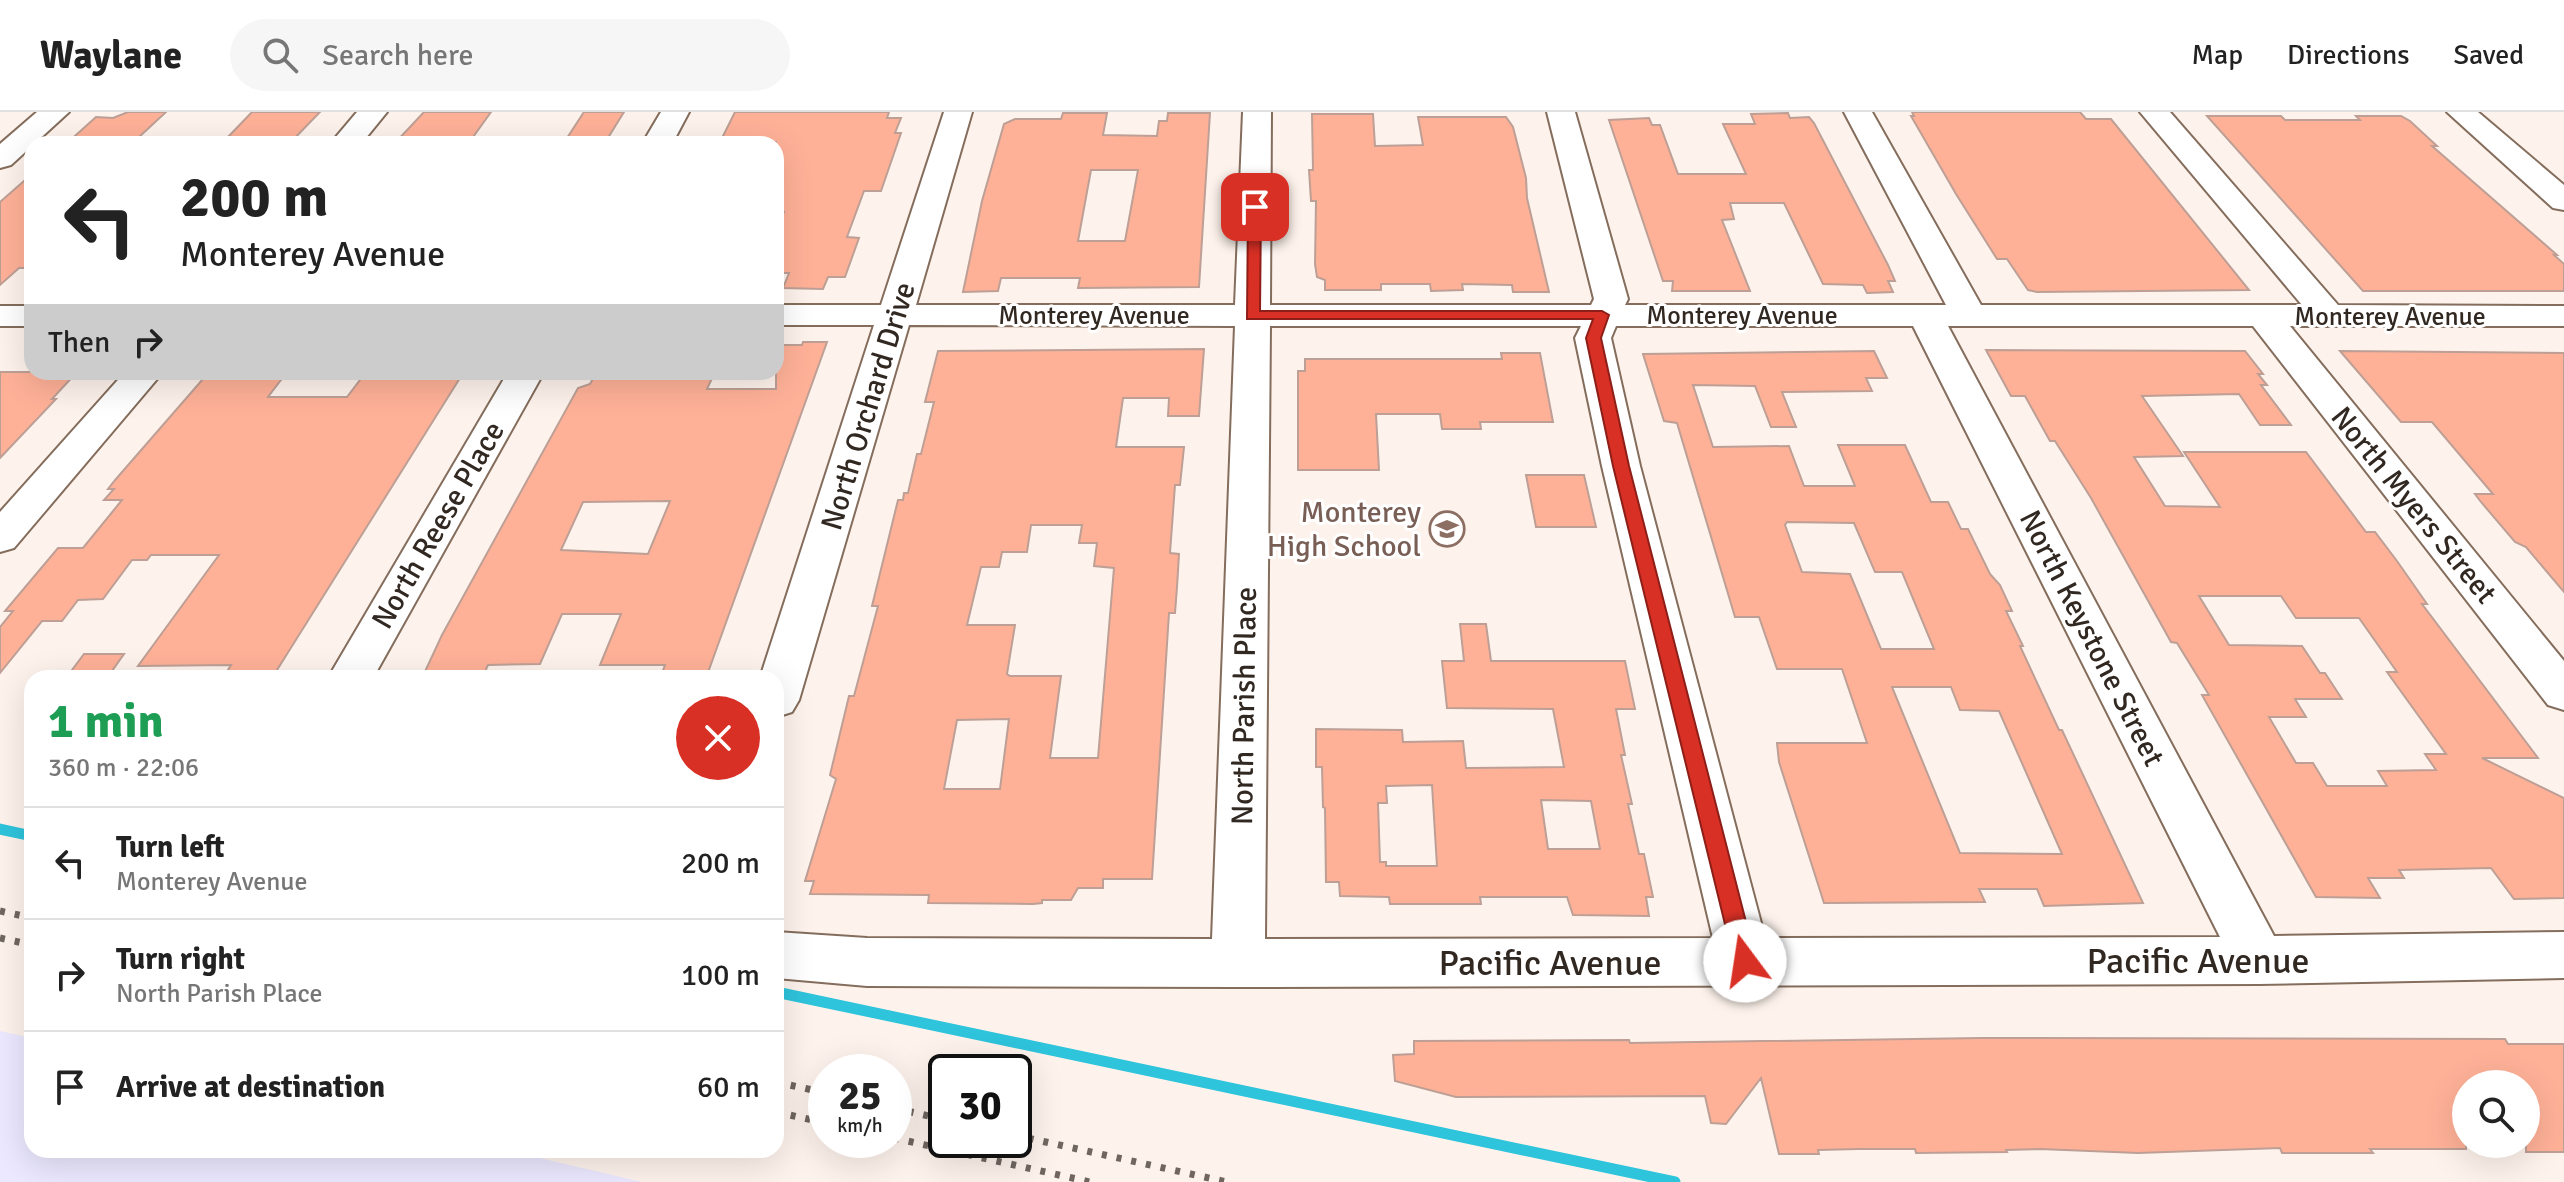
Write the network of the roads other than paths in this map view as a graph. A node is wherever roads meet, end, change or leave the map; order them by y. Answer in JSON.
{"nodes":[{"id":1,"x":55,"y":112,"type":"edge"},
{"id":2,"x":373,"y":112,"type":"edge"},
{"id":3,"x":675,"y":112,"type":"edge"},
{"id":4,"x":958,"y":112,"type":"edge"},
{"id":5,"x":1257,"y":112,"type":"edge"},
{"id":6,"x":1561,"y":112,"type":"edge"},
{"id":7,"x":1858,"y":112,"type":"edge"},
{"id":8,"x":2154,"y":112,"type":"edge"},
{"id":9,"x":2461,"y":112,"type":"edge"},
{"id":10,"x":27,"y":136,"type":"edge"},
{"id":11,"x":352,"y":136,"type":"edge"},
{"id":12,"x":662,"y":136,"type":"edge"},
{"id":13,"x":24,"y":138,"type":"edge"},
{"id":14,"x":0,"y":159,"type":"edge"},
{"id":15,"x":2564,"y":201,"type":"edge"},
{"id":16,"x":784,"y":315,"type":"edge"},
{"id":17,"x":896,"y":315,"type":"junction"},
{"id":18,"x":1602,"y":315,"type":"junction"},
{"id":19,"x":1969,"y":315,"type":"junction"},
{"id":20,"x":0,"y":316,"type":"edge"},
{"id":21,"x":24,"y":316,"type":"edge"},
{"id":22,"x":1252,"y":316,"type":"junction"},
{"id":23,"x":1925,"y":316,"type":"junction"},
{"id":24,"x":2263,"y":316,"type":"junction"},
{"id":25,"x":2329,"y":316,"type":"junction"},
{"id":26,"x":2564,"y":316,"type":"edge"},
{"id":27,"x":138,"y":380,"type":"edge"},
{"id":28,"x":521,"y":380,"type":"edge"},
{"id":29,"x":0,"y":538,"type":"edge"},
{"id":30,"x":355,"y":670,"type":"edge"},
{"id":31,"x":784,"y":674,"type":"edge"},
{"id":32,"x":2564,"y":693,"type":"edge"},
{"id":33,"x":2564,"y":955,"type":"edge"},
{"id":34,"x":784,"y":956,"type":"edge"},
{"id":35,"x":2259,"y":960,"type":"junction"},
{"id":36,"x":1745,"y":961,"type":"junction"},
{"id":37,"x":1238,"y":963,"type":"junction"}],
"edges":[{"from":1,"to":10,"type":"street"},
{"from":2,"to":11,"type":"street"},
{"from":3,"to":12,"type":"street"},
{"from":4,"to":17,"type":"street","name":"North Orchard Drive"},
{"from":5,"to":22,"type":"street","name":"North Parish Place"},
{"from":6,"to":18,"type":"street"},
{"from":7,"to":19,"type":"street"},
{"from":8,"to":25,"type":"street"},
{"from":9,"to":15,"type":"street"},
{"from":13,"to":14,"type":"street"},
{"from":16,"to":17,"type":"street","name":"Monterey Avenue"},
{"from":17,"to":22,"type":"street","name":"Monterey Avenue"},
{"from":17,"to":31,"type":"street","name":"North Orchard Drive"},
{"from":18,"to":22,"type":"street","name":"Monterey Avenue"},
{"from":18,"to":23,"type":"street","name":"Monterey Avenue"},
{"from":18,"to":36,"type":"street"},
{"from":19,"to":23,"type":"street","name":"Monterey Avenue"},
{"from":19,"to":24,"type":"street","name":"Monterey Avenue"},
{"from":20,"to":21,"type":"street"},
{"from":22,"to":37,"type":"street","name":"North Parish Place"},
{"from":23,"to":35,"type":"street","name":"North Keystone Street"},
{"from":24,"to":25,"type":"street","name":"Monterey Avenue"},
{"from":24,"to":32,"type":"street","name":"North Myers Street"},
{"from":25,"to":26,"type":"street","name":"Monterey Avenue"},
{"from":27,"to":29,"type":"street"},
{"from":28,"to":30,"type":"street","name":"North Reese Place"},
{"from":33,"to":35,"type":"street","name":"Pacific Avenue"},
{"from":34,"to":37,"type":"street","name":"Pacific Avenue"},
{"from":35,"to":36,"type":"street","name":"Pacific Avenue"},
{"from":36,"to":37,"type":"street","name":"Pacific Avenue"}]}
